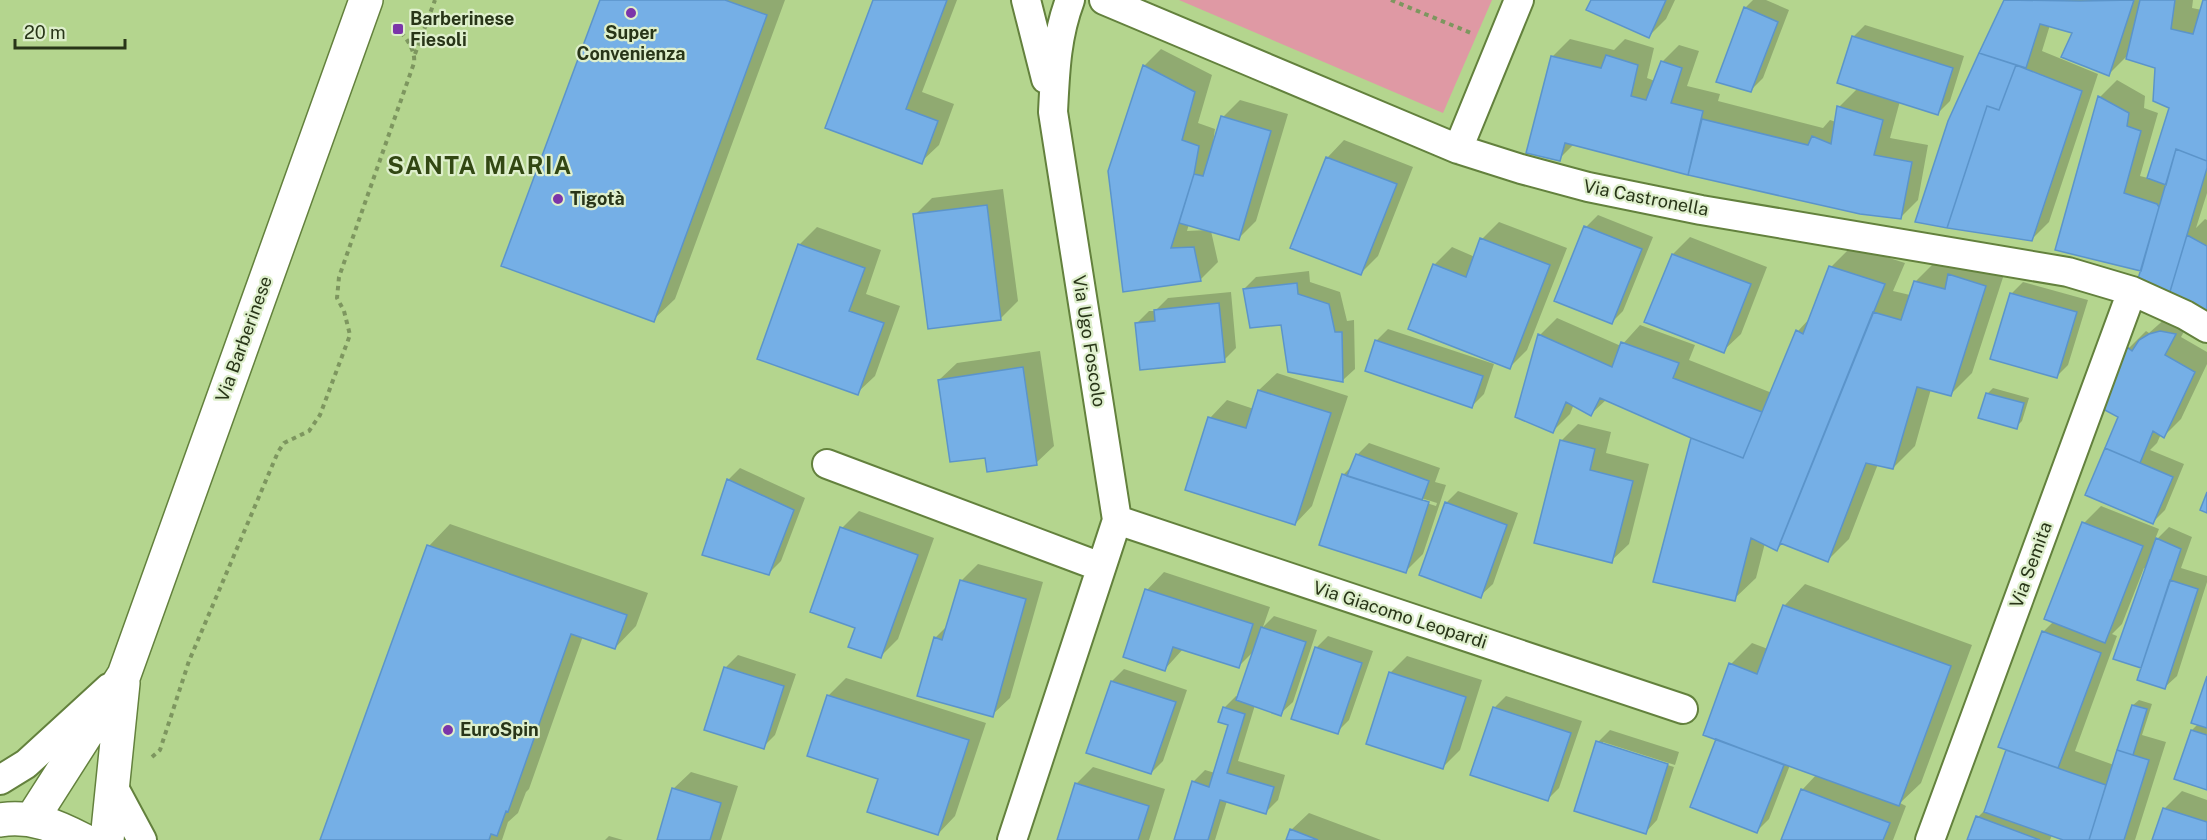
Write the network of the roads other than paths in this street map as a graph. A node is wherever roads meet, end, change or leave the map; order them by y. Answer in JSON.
{"nodes":[{"id":1,"x":1026,"y":0,"type":"edge"},
{"id":2,"x":1070,"y":0,"type":"edge"},
{"id":3,"x":1104,"y":0,"type":"edge"},
{"id":4,"x":1519,"y":0,"type":"edge"},
{"id":5,"x":365,"y":1,"type":"edge"},
{"id":6,"x":1053,"y":112,"type":"junction"},
{"id":7,"x":1458,"y":149,"type":"junction"},
{"id":8,"x":2132,"y":291,"type":"junction"},
{"id":9,"x":2207,"y":328,"type":"edge"},
{"id":10,"x":827,"y":464,"type":"dead end"},
{"id":11,"x":1117,"y":520,"type":"junction"},
{"id":12,"x":1101,"y":567,"type":"junction"},
{"id":13,"x":124,"y":675,"type":"junction"},
{"id":14,"x":1683,"y":709,"type":"dead end"},
{"id":15,"x":0,"y":780,"type":"edge"},
{"id":16,"x":113,"y":786,"type":"junction"},
{"id":17,"x":16,"y":819,"type":"edge"},
{"id":18,"x":83,"y":840,"type":"edge"},
{"id":19,"x":107,"y":840,"type":"edge"},
{"id":20,"x":142,"y":840,"type":"edge"},
{"id":21,"x":1012,"y":840,"type":"edge"},
{"id":22,"x":1930,"y":840,"type":"edge"}],
"edges":[{"from":1,"to":6,"type":"street","name":"Via Ugo Foscolo"},
{"from":2,"to":6,"type":"street","name":"Via Ugo Foscolo"},
{"from":3,"to":7,"type":"street","name":"Via Castronella"},
{"from":4,"to":7,"type":"street"},
{"from":5,"to":13,"type":"main road","name":"Via Barberinese"},
{"from":6,"to":11,"type":"street","name":"Via Ugo Foscolo"},
{"from":7,"to":8,"type":"street","name":"Via Castronella"},
{"from":8,"to":9,"type":"street","name":"Via Castronella"},
{"from":8,"to":22,"type":"street","name":"Via Semita"},
{"from":10,"to":12,"type":"street"},
{"from":11,"to":12,"type":"street","name":"Via Ugo Foscolo"},
{"from":11,"to":14,"type":"street","name":"Via Giacomo Leopardi"},
{"from":12,"to":21,"type":"street","name":"Via Ugo Foscolo"},
{"from":13,"to":15,"type":"street"},
{"from":13,"to":16,"type":"main road","name":"Via Barberinese"},
{"from":13,"to":17,"type":"main road","name":"Via Barberinese"},
{"from":16,"to":19,"type":"main road","name":"Via Barberinese"},
{"from":16,"to":20,"type":"street"},
{"from":17,"to":18,"type":"main road","name":"Via Barberinese"}]}
